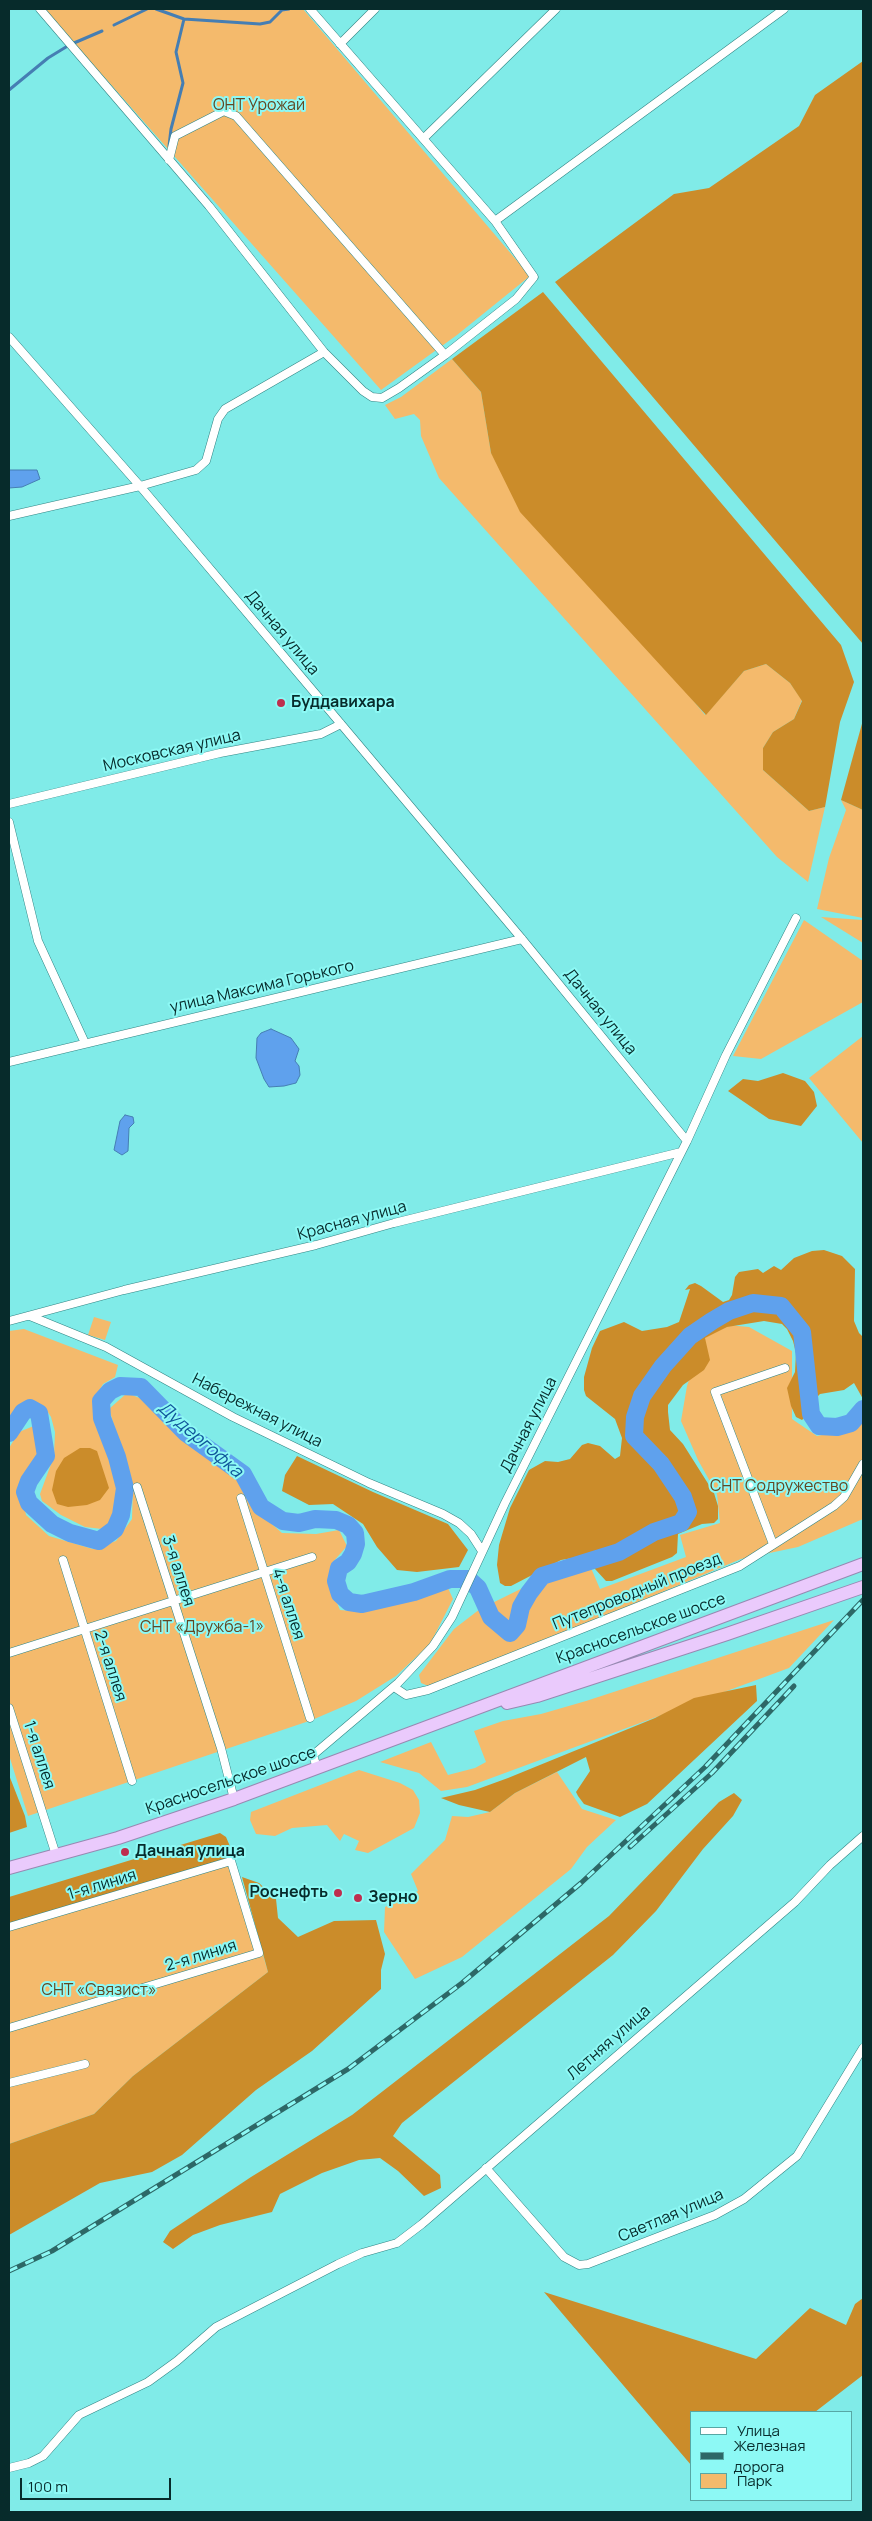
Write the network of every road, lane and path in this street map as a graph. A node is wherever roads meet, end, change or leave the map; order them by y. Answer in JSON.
{"nodes":[{"id":1,"x":40,"y":9,"type":"edge"},
{"id":2,"x":310,"y":9,"type":"edge"},
{"id":3,"x":375,"y":9,"type":"edge"},
{"id":4,"x":556,"y":9,"type":"edge"},
{"id":5,"x":784,"y":9,"type":"edge"},
{"id":6,"x":340,"y":44,"type":"junction"},
{"id":7,"x":424,"y":138,"type":"junction"},
{"id":8,"x":169,"y":160,"type":"junction"},
{"id":9,"x":495,"y":221,"type":"junction"},
{"id":10,"x":9,"y":337,"type":"edge"},
{"id":11,"x":324,"y":352,"type":"junction"},
{"id":12,"x":445,"y":355,"type":"junction"},
{"id":13,"x":140,"y":486,"type":"junction"},
{"id":14,"x":9,"y":516,"type":"edge"},
{"id":15,"x":341,"y":724,"type":"junction"},
{"id":16,"x":9,"y":804,"type":"edge"},
{"id":17,"x":9,"y":822,"type":"edge"},
{"id":18,"x":796,"y":918,"type":"dead end"},
{"id":19,"x":522,"y":939,"type":"junction"},
{"id":20,"x":85,"y":1043,"type":"junction"},
{"id":21,"x":9,"y":1062,"type":"edge"},
{"id":22,"x":687,"y":1141,"type":"junction"},
{"id":23,"x":681,"y":1152,"type":"junction"},
{"id":24,"x":30,"y":1316,"type":"junction"},
{"id":25,"x":9,"y":1321,"type":"edge"},
{"id":26,"x":785,"y":1368,"type":"dead end"},
{"id":27,"x":863,"y":1464,"type":"edge"},
{"id":28,"x":137,"y":1487,"type":"dead end"},
{"id":29,"x":241,"y":1498,"type":"dead end"},
{"id":30,"x":773,"y":1544,"type":"junction"},
{"id":31,"x":482,"y":1551,"type":"junction"},
{"id":32,"x":312,"y":1557,"type":"dead end"},
{"id":33,"x":63,"y":1560,"type":"dead end"},
{"id":34,"x":863,"y":1564,"type":"edge"},
{"id":35,"x":263,"y":1571,"type":"junction"},
{"id":36,"x":863,"y":1586,"type":"edge"},
{"id":37,"x":173,"y":1601,"type":"junction"},
{"id":38,"x":84,"y":1630,"type":"junction"},
{"id":39,"x":9,"y":1653,"type":"edge"},
{"id":40,"x":394,"y":1687,"type":"junction"},
{"id":41,"x":9,"y":1708,"type":"edge"},
{"id":42,"x":461,"y":1713,"type":"junction"},
{"id":43,"x":310,"y":1718,"type":"dead end"},
{"id":44,"x":317,"y":1768,"type":"junction"},
{"id":45,"x":132,"y":1781,"type":"dead end"},
{"id":46,"x":234,"y":1799,"type":"junction"},
{"id":47,"x":863,"y":1836,"type":"edge"},
{"id":48,"x":56,"y":1855,"type":"junction"},
{"id":49,"x":9,"y":1868,"type":"edge"},
{"id":50,"x":9,"y":1927,"type":"edge"},
{"id":51,"x":258,"y":1954,"type":"joint"},
{"id":52,"x":9,"y":2028,"type":"edge"},
{"id":53,"x":863,"y":2048,"type":"edge"},
{"id":54,"x":85,"y":2064,"type":"dead end"},
{"id":55,"x":9,"y":2083,"type":"edge"},
{"id":56,"x":486,"y":2168,"type":"junction"},
{"id":57,"x":9,"y":2468,"type":"edge"}],
"edges":[{"from":1,"to":8,"type":"street"},
{"from":2,"to":6,"type":"street"},
{"from":3,"to":6,"type":"street"},
{"from":4,"to":7,"type":"street"},
{"from":5,"to":9,"type":"street"},
{"from":6,"to":7,"type":"street"},
{"from":7,"to":9,"type":"street"},
{"from":8,"to":11,"type":"street"},
{"from":8,"to":12,"type":"street"},
{"from":9,"to":12,"type":"street"},
{"from":10,"to":13,"type":"street","name":"Дачная улица"},
{"from":11,"to":12,"type":"street"},
{"from":11,"to":13,"type":"street"},
{"from":13,"to":14,"type":"street"},
{"from":13,"to":15,"type":"street","name":"Дачная улица"},
{"from":15,"to":16,"type":"street","name":"Московская улица"},
{"from":15,"to":19,"type":"street","name":"Дачная улица"},
{"from":17,"to":20,"type":"street"},
{"from":18,"to":22,"type":"street"},
{"from":19,"to":20,"type":"street","name":"улица Максима Горького"},
{"from":19,"to":22,"type":"street","name":"Дачная улица"},
{"from":20,"to":21,"type":"street","name":"улица Максима Горького"},
{"from":22,"to":23,"type":"street","name":"Дачная улица"},
{"from":23,"to":24,"type":"street","name":"Красная улица"},
{"from":23,"to":31,"type":"street","name":"Дачная улица"},
{"from":24,"to":25,"type":"street"},
{"from":24,"to":31,"type":"street","name":"Набережная улица"},
{"from":26,"to":30,"type":"street"},
{"from":27,"to":30,"type":"street","name":"Путепроводный проезд"},
{"from":28,"to":37,"type":"street","name":"3-я аллея"},
{"from":29,"to":35,"type":"street","name":"4-я аллея"},
{"from":30,"to":40,"type":"street","name":"Путепроводный проезд"},
{"from":31,"to":40,"type":"street","name":"Дачная улица"},
{"from":32,"to":35,"type":"street"},
{"from":33,"to":38,"type":"street","name":"2-я аллея"},
{"from":34,"to":42,"type":"highway","name":"Красносельское шоссе"},
{"from":35,"to":37,"type":"street"},
{"from":35,"to":43,"type":"street","name":"4-я аллея"},
{"from":36,"to":42,"type":"highway","name":"Красносельское шоссе"},
{"from":37,"to":38,"type":"street"},
{"from":37,"to":46,"type":"street","name":"3-я аллея"},
{"from":38,"to":39,"type":"street"},
{"from":38,"to":45,"type":"street","name":"2-я аллея"},
{"from":40,"to":44,"type":"street","name":"Дачная улица"},
{"from":41,"to":48,"type":"street","name":"1-я аллея"},
{"from":42,"to":44,"type":"highway","name":"Красносельское шоссе"},
{"from":44,"to":46,"type":"highway","name":"Красносельское шоссе"},
{"from":46,"to":48,"type":"highway","name":"Красносельское шоссе"},
{"from":47,"to":56,"type":"street","name":"Летняя улица"},
{"from":48,"to":49,"type":"highway","name":"Красносельское шоссе"},
{"from":50,"to":51,"type":"street","name":"1-я линия"},
{"from":51,"to":52,"type":"street","name":"2-я линия"},
{"from":53,"to":56,"type":"street","name":"Светлая улица"},
{"from":54,"to":55,"type":"street"},
{"from":56,"to":57,"type":"street","name":"Летняя улица"}]}
